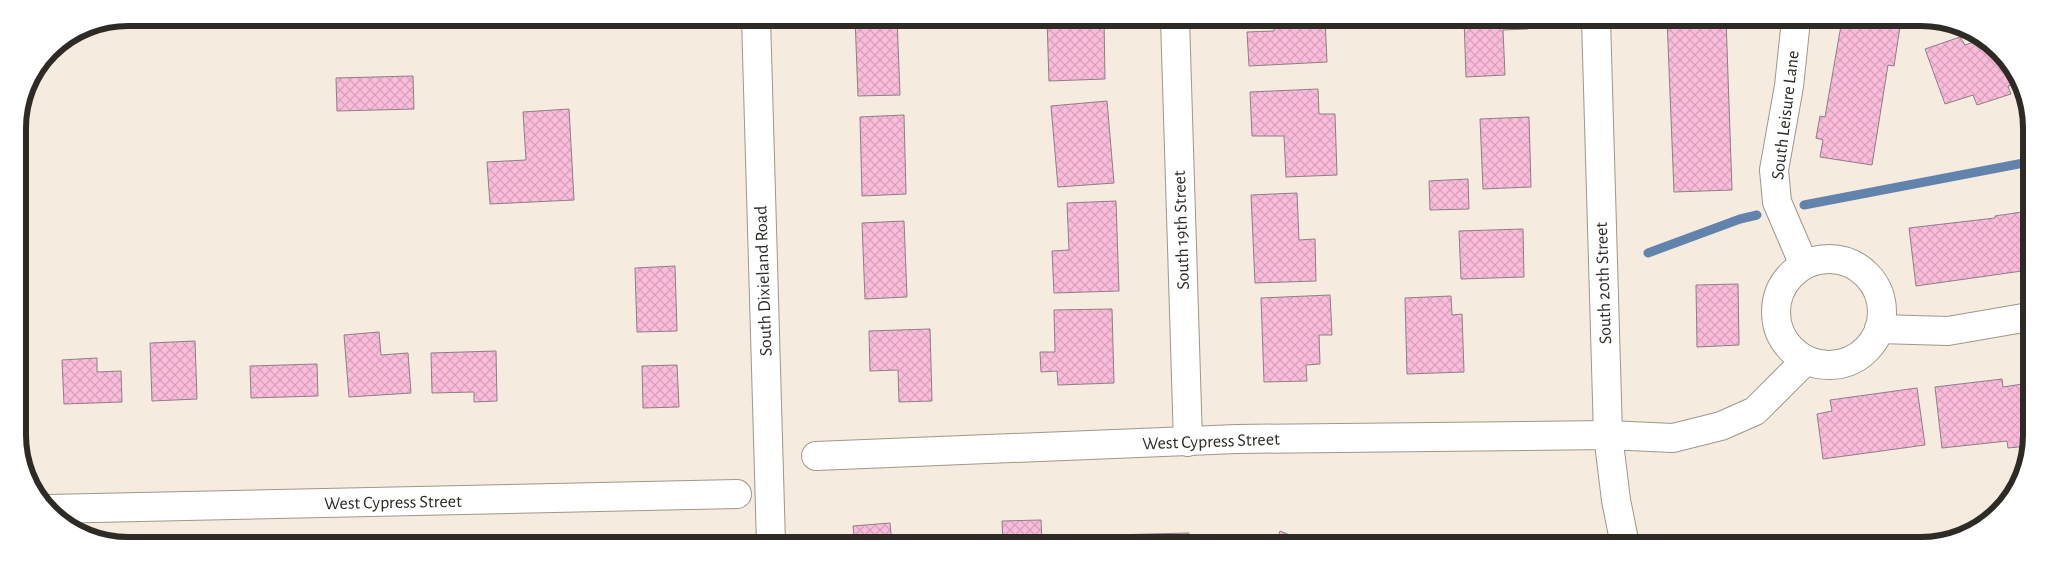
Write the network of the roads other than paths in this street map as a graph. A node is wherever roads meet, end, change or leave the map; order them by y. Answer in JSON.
{"nodes":[{"id":1,"x":756,"y":26,"type":"edge"},
{"id":2,"x":1175,"y":26,"type":"edge"},
{"id":3,"x":1596,"y":26,"type":"edge"},
{"id":4,"x":1795,"y":26,"type":"edge"},
{"id":5,"x":1804,"y":265,"type":"junction"},
{"id":6,"x":2023,"y":318,"type":"edge"},
{"id":7,"x":1879,"y":329,"type":"junction"},
{"id":8,"x":1806,"y":360,"type":"junction"},
{"id":9,"x":1608,"y":435,"type":"junction"},
{"id":10,"x":1188,"y":442,"type":"junction"},
{"id":11,"x":816,"y":456,"type":"dead end"},
{"id":12,"x":737,"y":494,"type":"dead end"},
{"id":13,"x":58,"y":509,"type":"edge"},
{"id":14,"x":771,"y":537,"type":"edge"},
{"id":15,"x":1623,"y":537,"type":"edge"}],
"edges":[{"from":1,"to":14,"type":"street","name":"South Dixieland Road"},
{"from":2,"to":10,"type":"street","name":"South 19th Street"},
{"from":3,"to":9,"type":"street","name":"South 20th Street"},
{"from":4,"to":5,"type":"street","name":"South Leisure Lane"},
{"from":5,"to":7,"type":"street"},
{"from":5,"to":8,"type":"street"},
{"from":6,"to":7,"type":"street"},
{"from":7,"to":8,"type":"street"},
{"from":8,"to":9,"type":"street","name":"West Cypress Street"},
{"from":9,"to":10,"type":"street","name":"West Cypress Street"},
{"from":9,"to":15,"type":"street","name":"South 20th Street"},
{"from":10,"to":11,"type":"street","name":"West Cypress Street"},
{"from":12,"to":13,"type":"street","name":"West Cypress Street"}]}
